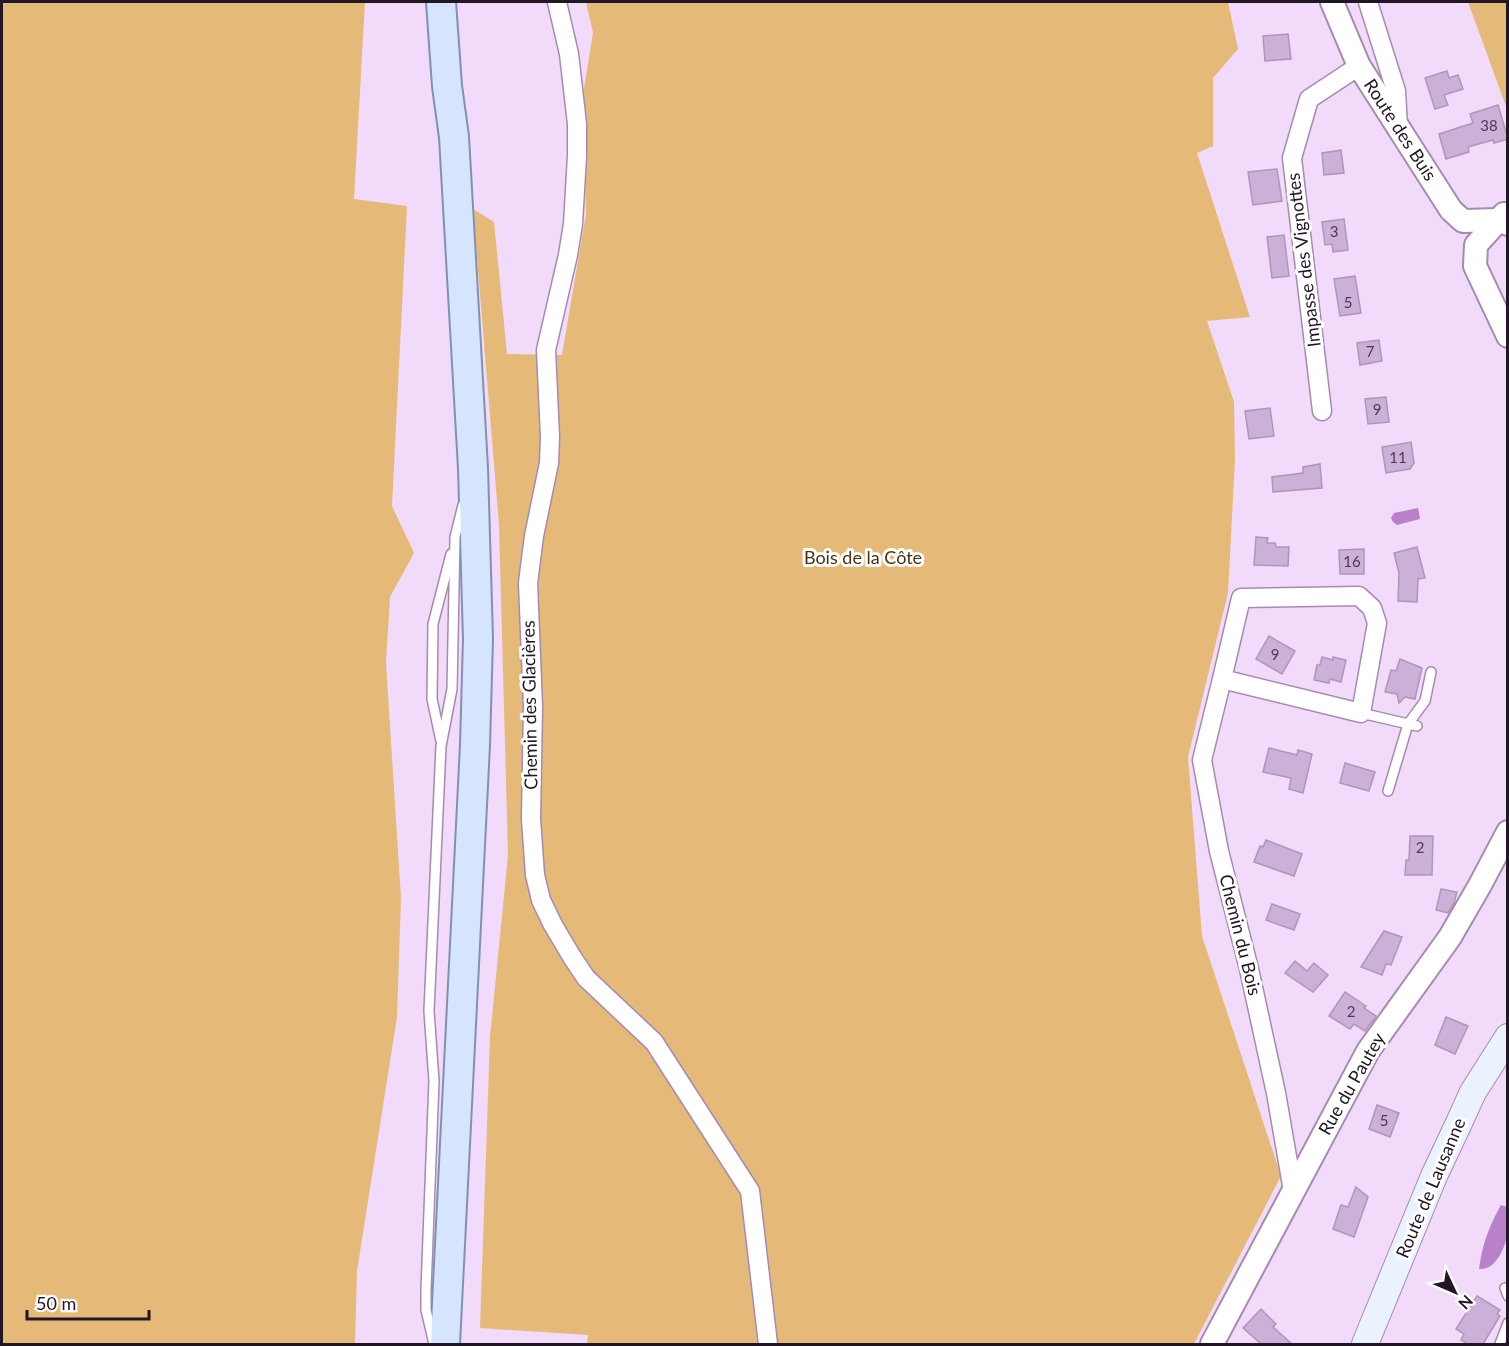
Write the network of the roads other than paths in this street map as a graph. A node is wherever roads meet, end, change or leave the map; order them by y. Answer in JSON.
{"nodes":[{"id":1,"x":441,"y":2,"type":"edge"},
{"id":2,"x":455,"y":2,"type":"edge"},
{"id":3,"x":556,"y":2,"type":"edge"},
{"id":4,"x":1332,"y":2,"type":"edge"},
{"id":5,"x":1368,"y":2,"type":"edge"},
{"id":6,"x":1359,"y":66,"type":"junction"},
{"id":7,"x":1398,"y":127,"type":"junction"},
{"id":8,"x":454,"y":137,"type":"junction"},
{"id":9,"x":1504,"y":218,"type":"edge"},
{"id":10,"x":1508,"y":336,"type":"edge"},
{"id":11,"x":1322,"y":411,"type":"dead end"},
{"id":12,"x":473,"y":468,"type":"junction"},
{"id":13,"x":455,"y":537,"type":"junction"},
{"id":14,"x":1431,"y":672,"type":"dead end"},
{"id":15,"x":1222,"y":679,"type":"junction"},
{"id":16,"x":1361,"y":713,"type":"junction"},
{"id":17,"x":1413,"y":725,"type":"junction"},
{"id":18,"x":441,"y":746,"type":"junction"},
{"id":19,"x":1388,"y":791,"type":"dead end"},
{"id":20,"x":1508,"y":832,"type":"edge"},
{"id":21,"x":1508,"y":1037,"type":"edge"},
{"id":22,"x":1293,"y":1191,"type":"junction"},
{"id":23,"x":1508,"y":1323,"type":"edge"},
{"id":24,"x":434,"y":1344,"type":"edge"},
{"id":25,"x":445,"y":1344,"type":"edge"},
{"id":26,"x":768,"y":1344,"type":"edge"},
{"id":27,"x":1212,"y":1344,"type":"edge"},
{"id":28,"x":1365,"y":1344,"type":"edge"},
{"id":29,"x":1500,"y":1344,"type":"edge"}],
"edges":[{"from":1,"to":8,"type":"main road"},
{"from":2,"to":8,"type":"main road"},
{"from":3,"to":26,"type":"street","name":"Chemin des Glacières"},
{"from":4,"to":6,"type":"street","name":"Route des Buis"},
{"from":5,"to":7,"type":"street"},
{"from":6,"to":7,"type":"street","name":"Route des Buis"},
{"from":6,"to":11,"type":"street","name":"Impasse des Vignottes"},
{"from":7,"to":9,"type":"street","name":"Route des Buis"},
{"from":8,"to":12,"type":"main road"},
{"from":9,"to":10,"type":"street"},
{"from":12,"to":13,"type":"lane"},
{"from":12,"to":25,"type":"main road"},
{"from":13,"to":18,"type":"lane"},
{"from":13,"to":18,"type":"lane"},
{"from":14,"to":17,"type":"lane"},
{"from":15,"to":16,"type":"street"},
{"from":15,"to":16,"type":"street","name":"Chemin du Bois"},
{"from":15,"to":22,"type":"street","name":"Chemin du Bois"},
{"from":16,"to":17,"type":"lane"},
{"from":17,"to":19,"type":"lane"},
{"from":18,"to":24,"type":"lane"},
{"from":20,"to":22,"type":"street","name":"Rue du Pautey"},
{"from":21,"to":28,"type":"main road","name":"Route de Lausanne"},
{"from":22,"to":27,"type":"street","name":"Rue du Pautey"},
{"from":23,"to":29,"type":"lane"}]}
